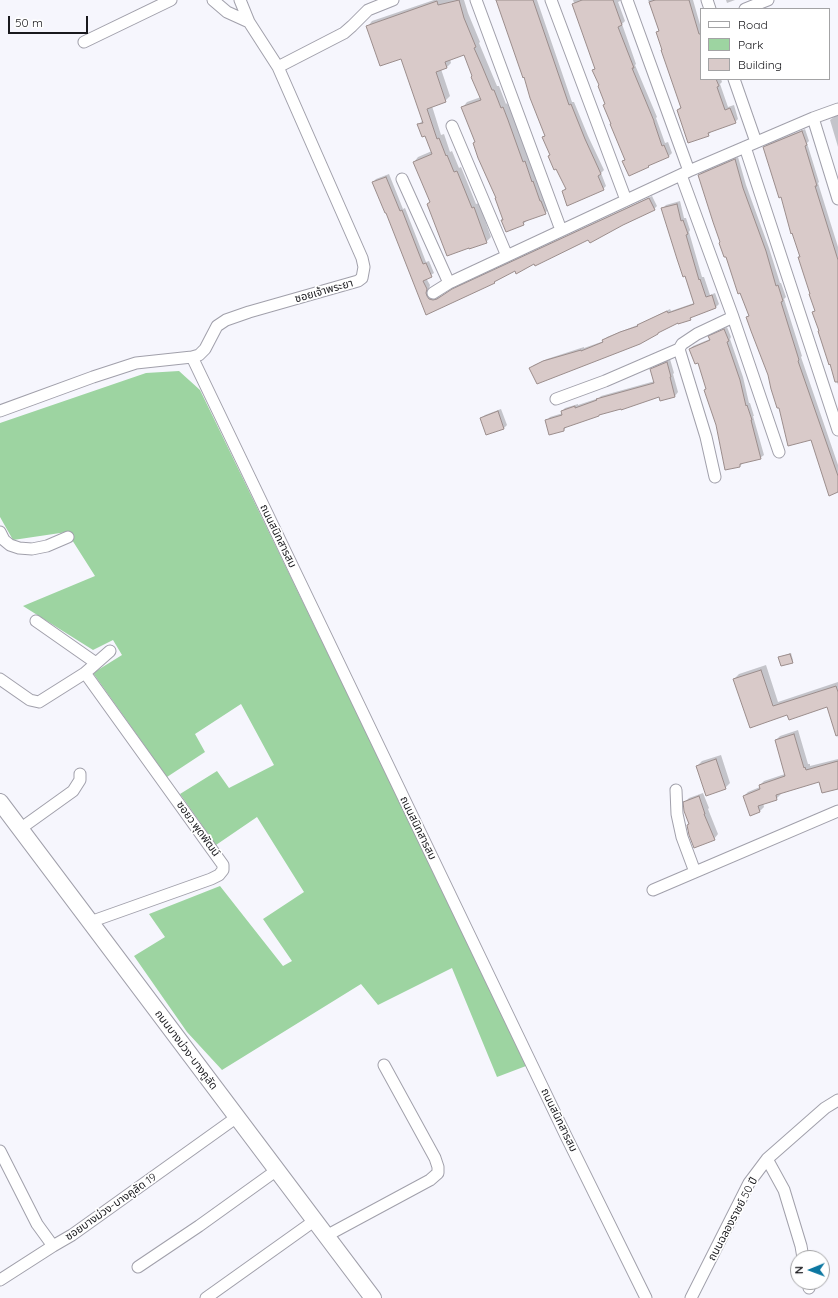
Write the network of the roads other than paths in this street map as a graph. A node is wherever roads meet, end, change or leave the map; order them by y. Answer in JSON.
{"nodes":[{"id":1,"x":170,"y":0,"type":"edge"},
{"id":2,"x":213,"y":0,"type":"edge"},
{"id":3,"x":240,"y":0,"type":"edge"},
{"id":4,"x":393,"y":0,"type":"edge"},
{"id":5,"x":476,"y":0,"type":"edge"},
{"id":6,"x":551,"y":0,"type":"edge"},
{"id":7,"x":628,"y":0,"type":"edge"},
{"id":8,"x":768,"y":0,"type":"edge"},
{"id":9,"x":748,"y":8,"type":"edge"},
{"id":10,"x":249,"y":22,"type":"junction"},
{"id":11,"x":84,"y":42,"type":"dead end"},
{"id":12,"x":278,"y":67,"type":"junction"},
{"id":13,"x":734,"y":80,"type":"edge"},
{"id":14,"x":838,"y":109,"type":"edge"},
{"id":15,"x":813,"y":118,"type":"junction"},
{"id":16,"x":452,"y":126,"type":"dead end"},
{"id":17,"x":756,"y":142,"type":"junction"},
{"id":18,"x":745,"y":147,"type":"junction"},
{"id":19,"x":685,"y":173,"type":"junction"},
{"id":20,"x":402,"y":180,"type":"dead end"},
{"id":21,"x":838,"y":199,"type":"edge"},
{"id":22,"x":626,"y":200,"type":"junction"},
{"id":23,"x":561,"y":230,"type":"junction"},
{"id":24,"x":507,"y":256,"type":"junction"},
{"id":25,"x":449,"y":283,"type":"junction"},
{"id":26,"x":433,"y":293,"type":"dead end"},
{"id":27,"x":733,"y":317,"type":"junction"},
{"id":28,"x":678,"y":349,"type":"junction"},
{"id":29,"x":192,"y":357,"type":"junction"},
{"id":30,"x":556,"y":399,"type":"dead end"},
{"id":31,"x":0,"y":411,"type":"edge"},
{"id":32,"x":838,"y":430,"type":"edge"},
{"id":33,"x":779,"y":452,"type":"dead end"},
{"id":34,"x":715,"y":477,"type":"dead end"},
{"id":35,"x":0,"y":532,"type":"edge"},
{"id":36,"x":68,"y":537,"type":"dead end"},
{"id":37,"x":36,"y":620,"type":"dead end"},
{"id":38,"x":110,"y":650,"type":"dead end"},
{"id":39,"x":96,"y":663,"type":"junction"},
{"id":40,"x":85,"y":673,"type":"junction"},
{"id":41,"x":0,"y":679,"type":"edge"},
{"id":42,"x":80,"y":774,"type":"dead end"},
{"id":43,"x":676,"y":790,"type":"dead end"},
{"id":44,"x":0,"y":802,"type":"edge"},
{"id":45,"x":838,"y":811,"type":"edge"},
{"id":46,"x":20,"y":829,"type":"junction"},
{"id":47,"x":695,"y":872,"type":"junction"},
{"id":48,"x":653,"y":890,"type":"dead end"},
{"id":49,"x":90,"y":922,"type":"junction"},
{"id":50,"x":384,"y":1065,"type":"dead end"},
{"id":51,"x":838,"y":1100,"type":"edge"},
{"id":52,"x":237,"y":1117,"type":"junction"},
{"id":53,"x":0,"y":1151,"type":"edge"},
{"id":54,"x":767,"y":1159,"type":"junction"},
{"id":55,"x":277,"y":1170,"type":"junction"},
{"id":56,"x":314,"y":1221,"type":"junction"},
{"id":57,"x":326,"y":1236,"type":"junction"},
{"id":58,"x":53,"y":1246,"type":"junction"},
{"id":59,"x":802,"y":1250,"type":"edge"},
{"id":60,"x":138,"y":1268,"type":"dead end"},
{"id":61,"x":0,"y":1280,"type":"edge"},
{"id":62,"x":206,"y":1298,"type":"edge"},
{"id":63,"x":373,"y":1298,"type":"edge"},
{"id":64,"x":646,"y":1298,"type":"edge"},
{"id":65,"x":691,"y":1298,"type":"edge"}],
"edges":[{"from":1,"to":11,"type":"street"},
{"from":2,"to":10,"type":"street"},
{"from":3,"to":10,"type":"street","name":"ซอยเจ้าพระยา"},
{"from":4,"to":12,"type":"street"},
{"from":5,"to":23,"type":"street"},
{"from":6,"to":22,"type":"street"},
{"from":7,"to":19,"type":"street"},
{"from":8,"to":9,"type":"street"},
{"from":10,"to":12,"type":"street","name":"ซอยเจ้าพระยา"},
{"from":12,"to":29,"type":"street","name":"ซอยเจ้าพระยา"},
{"from":13,"to":17,"type":"street"},
{"from":14,"to":15,"type":"street"},
{"from":15,"to":17,"type":"street"},
{"from":15,"to":21,"type":"street"},
{"from":16,"to":24,"type":"street"},
{"from":17,"to":18,"type":"street"},
{"from":18,"to":19,"type":"street"},
{"from":18,"to":32,"type":"street"},
{"from":19,"to":22,"type":"street"},
{"from":19,"to":27,"type":"street"},
{"from":20,"to":25,"type":"street"},
{"from":22,"to":23,"type":"street"},
{"from":23,"to":24,"type":"street"},
{"from":24,"to":25,"type":"street"},
{"from":25,"to":26,"type":"street"},
{"from":27,"to":28,"type":"street"},
{"from":27,"to":33,"type":"street"},
{"from":28,"to":30,"type":"street"},
{"from":28,"to":34,"type":"street"},
{"from":29,"to":31,"type":"street"},
{"from":29,"to":64,"type":"street","name":"ถนนสนิทสารสม"},
{"from":35,"to":36,"type":"street"},
{"from":37,"to":39,"type":"street"},
{"from":38,"to":39,"type":"street"},
{"from":39,"to":40,"type":"street"},
{"from":40,"to":41,"type":"street"},
{"from":40,"to":49,"type":"street","name":"ซอยว.พุดพัฒน์"},
{"from":42,"to":46,"type":"street"},
{"from":43,"to":47,"type":"street"},
{"from":44,"to":46,"type":"street","name":"ถนนบางม่วง-บางคูลัด"},
{"from":45,"to":47,"type":"street"},
{"from":46,"to":49,"type":"street","name":"ถนนบางม่วง-บางคูลัด"},
{"from":47,"to":48,"type":"street"},
{"from":49,"to":52,"type":"street","name":"ถนนบางม่วง-บางคูลัด"},
{"from":50,"to":57,"type":"street"},
{"from":51,"to":54,"type":"street","name":"ถนนฉลองราชย์ 50 ปี"},
{"from":52,"to":55,"type":"street","name":"ถนนบางม่วง-บางคูลัด"},
{"from":52,"to":58,"type":"street","name":"ซอยบางม่วง-บางคูลัด 19"},
{"from":53,"to":58,"type":"street","name":"ซอยบางม่วง-บางคูลัด 19"},
{"from":54,"to":59,"type":"street"},
{"from":54,"to":65,"type":"street","name":"ถนนฉลองราชย์ 50 ปี"},
{"from":55,"to":56,"type":"street","name":"ถนนบางม่วง-บางคูลัด"},
{"from":55,"to":60,"type":"street"},
{"from":56,"to":57,"type":"street","name":"ถนนบางม่วง-บางคูลัด"},
{"from":56,"to":62,"type":"street"},
{"from":57,"to":63,"type":"street","name":"ถนนบางม่วง-บางคูลัด"},
{"from":58,"to":61,"type":"street"}]}
